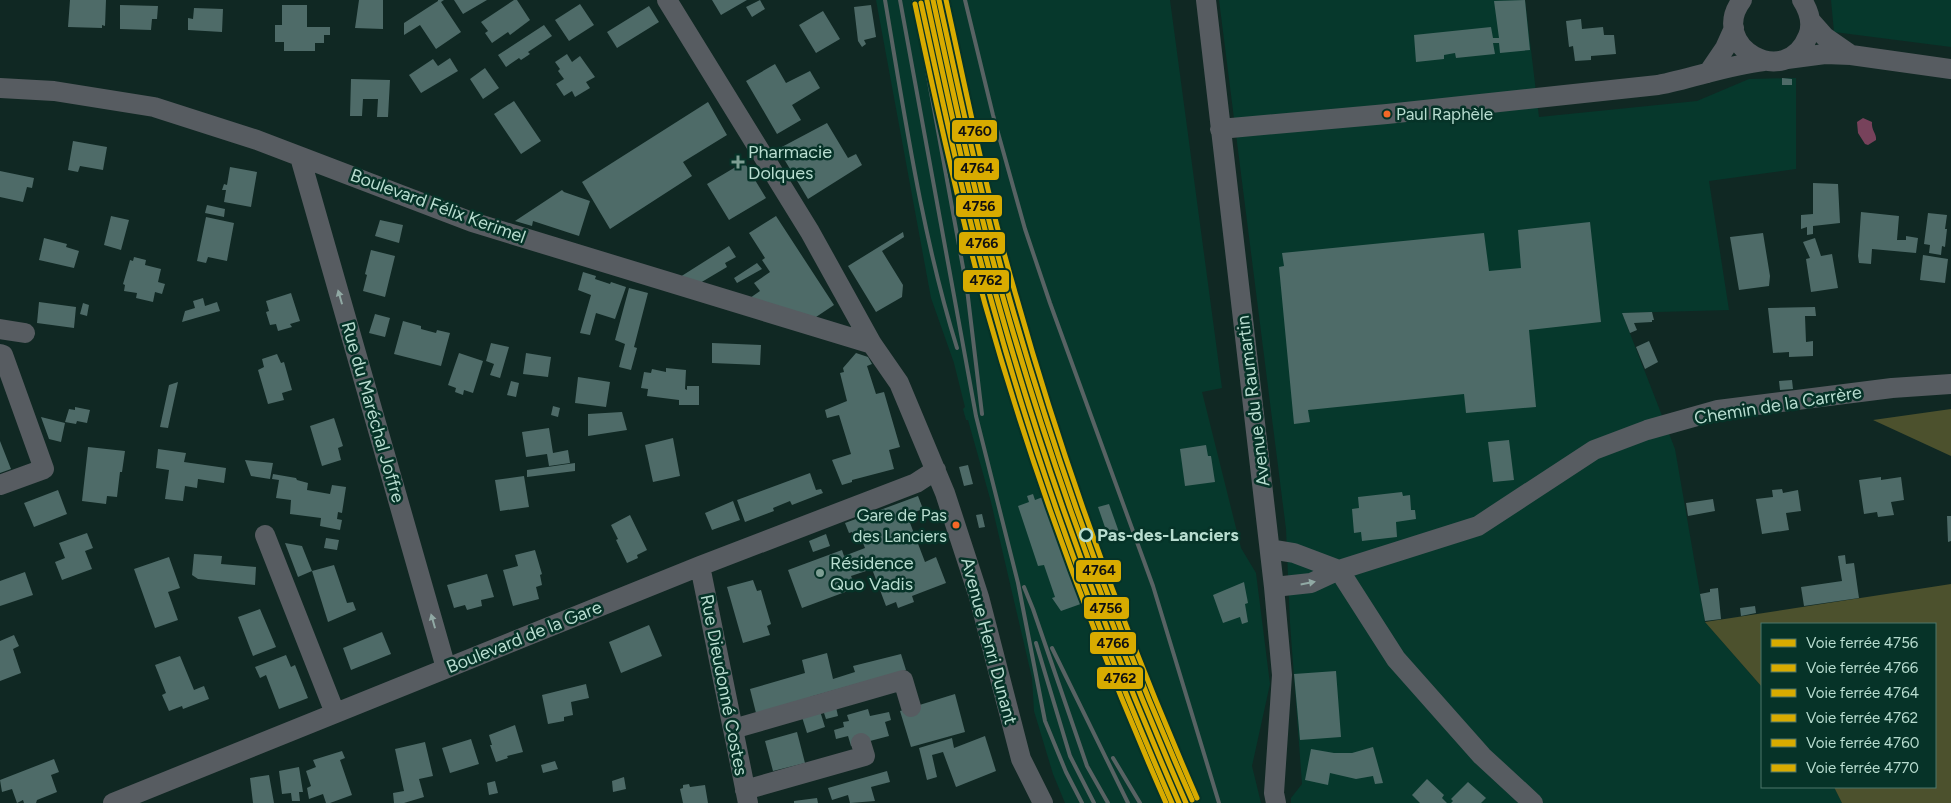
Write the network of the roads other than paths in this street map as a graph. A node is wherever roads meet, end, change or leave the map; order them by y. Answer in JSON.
{"nodes":[{"id":1,"x":667,"y":0,"type":"edge"},
{"id":2,"x":1206,"y":0,"type":"edge"},
{"id":3,"x":1742,"y":0,"type":"edge"},
{"id":4,"x":1802,"y":0,"type":"edge"},
{"id":5,"x":1810,"y":20,"type":"junction"},
{"id":6,"x":1734,"y":28,"type":"junction"},
{"id":7,"x":1851,"y":55,"type":"junction"},
{"id":8,"x":1787,"y":59,"type":"junction"},
{"id":9,"x":1764,"y":61,"type":"junction"},
{"id":10,"x":1951,"y":69,"type":"edge"},
{"id":11,"x":1708,"y":73,"type":"junction"},
{"id":12,"x":0,"y":88,"type":"edge"},
{"id":13,"x":1220,"y":129,"type":"junction"},
{"id":14,"x":300,"y":157,"type":"junction"},
{"id":15,"x":0,"y":329,"type":"edge"},
{"id":16,"x":25,"y":333,"type":"dead end"},
{"id":17,"x":872,"y":344,"type":"junction"},
{"id":18,"x":0,"y":354,"type":"edge"},
{"id":19,"x":1951,"y":384,"type":"edge"},
{"id":20,"x":936,"y":470,"type":"junction"},
{"id":21,"x":0,"y":485,"type":"edge"},
{"id":22,"x":266,"y":535,"type":"dead end"},
{"id":23,"x":1270,"y":549,"type":"junction"},
{"id":24,"x":700,"y":566,"type":"junction"},
{"id":25,"x":1339,"y":570,"type":"junction"},
{"id":26,"x":1274,"y":587,"type":"junction"},
{"id":27,"x":446,"y":668,"type":"junction"},
{"id":28,"x":911,"y":708,"type":"dead end"},
{"id":29,"x":335,"y":713,"type":"junction"},
{"id":30,"x":733,"y":729,"type":"junction"},
{"id":31,"x":861,"y":743,"type":"dead end"},
{"id":32,"x":746,"y":796,"type":"edge"},
{"id":33,"x":113,"y":803,"type":"edge"},
{"id":34,"x":1044,"y":803,"type":"edge"},
{"id":35,"x":1276,"y":803,"type":"edge"},
{"id":36,"x":1533,"y":803,"type":"edge"}],
"edges":[{"from":1,"to":17,"type":"street","name":"Avenue Henri Dunant"},
{"from":2,"to":13,"type":"street","name":"Avenue du Raumartin"},
{"from":3,"to":6,"type":"street"},
{"from":4,"to":5,"type":"street"},
{"from":5,"to":7,"type":"street"},
{"from":5,"to":8,"type":"street"},
{"from":6,"to":9,"type":"street"},
{"from":6,"to":11,"type":"street"},
{"from":7,"to":8,"type":"street"},
{"from":7,"to":10,"type":"street"},
{"from":8,"to":9,"type":"street"},
{"from":9,"to":11,"type":"street"},
{"from":11,"to":13,"type":"street"},
{"from":12,"to":14,"type":"street","name":"Boulevard Félix Kerimel"},
{"from":13,"to":23,"type":"street","name":"Avenue du Raumartin"},
{"from":14,"to":17,"type":"street","name":"Boulevard Félix Kerimel"},
{"from":27,"to":14,"type":"street","name":"Rue du Maréchal Joffre","one_way":true},
{"from":15,"to":16,"type":"street"},
{"from":17,"to":20,"type":"street","name":"Avenue Henri Dunant"},
{"from":18,"to":21,"type":"street"},
{"from":19,"to":25,"type":"street","name":"Chemin de la Carrère"},
{"from":20,"to":24,"type":"street","name":"Boulevard de la Gare"},
{"from":20,"to":34,"type":"street","name":"Avenue Henri Dunant"},
{"from":22,"to":29,"type":"street"},
{"from":23,"to":25,"type":"street"},
{"from":23,"to":26,"type":"street","name":"Avenue du Raumartin"},
{"from":24,"to":27,"type":"street","name":"Boulevard de la Gare"},
{"from":24,"to":30,"type":"street","name":"Rue Dieudonné Costes"},
{"from":26,"to":25,"type":"street","name":"Chemin de la Carrère","one_way":true},
{"from":25,"to":36,"type":"street"},
{"from":26,"to":35,"type":"street","name":"Avenue du Raumartin"},
{"from":27,"to":29,"type":"street","name":"Boulevard de la Gare"},
{"from":28,"to":30,"type":"street"},
{"from":29,"to":33,"type":"street","name":"Boulevard de la Gare"},
{"from":30,"to":32,"type":"street","name":"Rue Dieudonné Costes"},
{"from":31,"to":32,"type":"street"}]}
